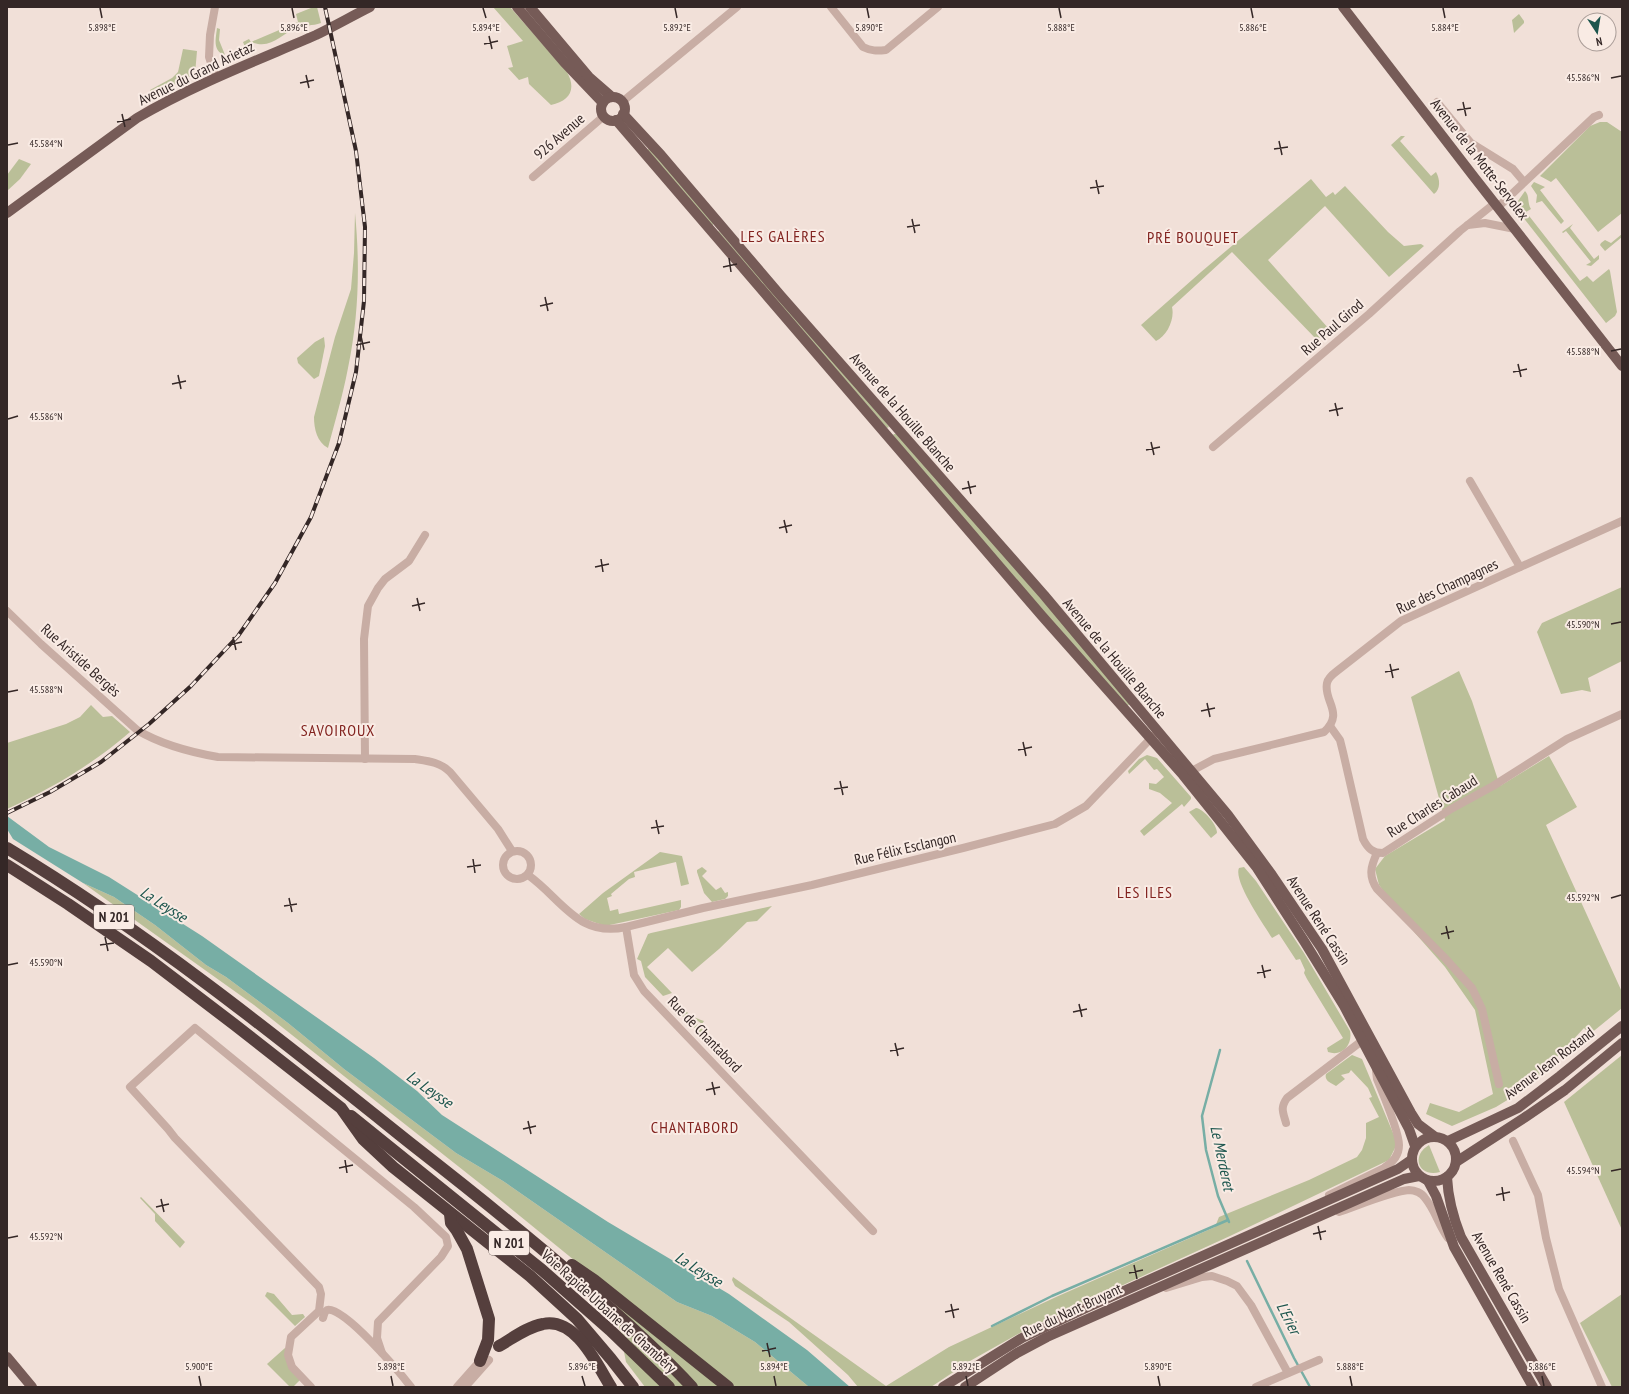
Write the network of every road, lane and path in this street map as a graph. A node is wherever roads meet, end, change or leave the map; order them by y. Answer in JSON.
{"nodes":[{"id":1,"x":215,"y":7,"type":"edge"},
{"id":2,"x":370,"y":7,"type":"edge"},
{"id":3,"x":517,"y":7,"type":"edge"},
{"id":4,"x":530,"y":7,"type":"edge"},
{"id":5,"x":737,"y":7,"type":"edge"},
{"id":6,"x":831,"y":7,"type":"edge"},
{"id":7,"x":938,"y":7,"type":"edge"},
{"id":8,"x":1343,"y":7,"type":"edge"},
{"id":9,"x":216,"y":78,"type":"junction"},
{"id":10,"x":612,"y":97,"type":"junction"},
{"id":11,"x":622,"y":102,"type":"junction"},
{"id":12,"x":1437,"y":102,"type":"dead end"},
{"id":13,"x":602,"y":103,"type":"junction"},
{"id":14,"x":1599,"y":115,"type":"dead end"},
{"id":15,"x":604,"y":116,"type":"junction"},
{"id":16,"x":620,"y":117,"type":"junction"},
{"id":17,"x":533,"y":177,"type":"dead end"},
{"id":18,"x":1524,"y":182,"type":"junction"},
{"id":19,"x":1497,"y":205,"type":"junction"},
{"id":20,"x":7,"y":213,"type":"edge"},
{"id":21,"x":1467,"y":225,"type":"junction"},
{"id":22,"x":1514,"y":228,"type":"junction"},
{"id":23,"x":1620,"y":363,"type":"edge"},
{"id":24,"x":1213,"y":447,"type":"dead end"},
{"id":25,"x":1470,"y":481,"type":"dead end"},
{"id":26,"x":1622,"y":521,"type":"edge"},
{"id":27,"x":426,"y":535,"type":"dead end"},
{"id":28,"x":1520,"y":567,"type":"junction"},
{"id":29,"x":7,"y":611,"type":"edge"},
{"id":30,"x":1622,"y":714,"type":"edge"},
{"id":31,"x":1330,"y":726,"type":"junction"},
{"id":32,"x":1155,"y":735,"type":"junction"},
{"id":33,"x":365,"y":759,"type":"junction"},
{"id":34,"x":1187,"y":773,"type":"junction"},
{"id":35,"x":7,"y":848,"type":"edge"},
{"id":36,"x":512,"y":851,"type":"junction"},
{"id":37,"x":1377,"y":853,"type":"junction"},
{"id":38,"x":7,"y":865,"type":"edge"},
{"id":39,"x":528,"y":875,"type":"junction"},
{"id":40,"x":626,"y":927,"type":"junction"},
{"id":41,"x":1622,"y":1026,"type":"edge"},
{"id":42,"x":1366,"y":1038,"type":"junction"},
{"id":43,"x":1622,"y":1043,"type":"edge"},
{"id":44,"x":1375,"y":1065,"type":"junction"},
{"id":45,"x":1500,"y":1084,"type":"dead end"},
{"id":46,"x":341,"y":1108,"type":"junction"},
{"id":47,"x":1286,"y":1123,"type":"dead end"},
{"id":48,"x":1397,"y":1136,"type":"joint"},
{"id":49,"x":1434,"y":1136,"type":"junction"},
{"id":50,"x":1448,"y":1141,"type":"junction"},
{"id":51,"x":1513,"y":1141,"type":"dead end"},
{"id":52,"x":1414,"y":1146,"type":"junction"},
{"id":53,"x":1411,"y":1160,"type":"junction"},
{"id":54,"x":1456,"y":1162,"type":"junction"},
{"id":55,"x":1419,"y":1176,"type":"junction"},
{"id":56,"x":1447,"y":1177,"type":"junction"},
{"id":57,"x":1428,"y":1181,"type":"junction"},
{"id":58,"x":1414,"y":1191,"type":"joint"},
{"id":59,"x":450,"y":1214,"type":"junction"},
{"id":60,"x":512,"y":1223,"type":"junction"},
{"id":61,"x":872,"y":1231,"type":"dead end"},
{"id":62,"x":1285,"y":1231,"type":"junction"},
{"id":63,"x":1257,"y":1232,"type":"junction"},
{"id":64,"x":1454,"y":1248,"type":"junction"},
{"id":65,"x":1132,"y":1299,"type":"junction"},
{"id":66,"x":323,"y":1318,"type":"dead end"},
{"id":67,"x":542,"y":1321,"type":"junction"},
{"id":68,"x":600,"y":1345,"type":"junction"},
{"id":69,"x":382,"y":1353,"type":"junction"},
{"id":70,"x":7,"y":1357,"type":"edge"},
{"id":71,"x":484,"y":1360,"type":"junction"},
{"id":72,"x":1315,"y":1362,"type":"dead end"},
{"id":73,"x":1288,"y":1373,"type":"junction"},
{"id":74,"x":464,"y":1383,"type":"edge"},
{"id":75,"x":32,"y":1387,"type":"edge"},
{"id":76,"x":311,"y":1387,"type":"edge"},
{"id":77,"x":413,"y":1387,"type":"edge"},
{"id":78,"x":455,"y":1387,"type":"edge"},
{"id":79,"x":611,"y":1387,"type":"edge"},
{"id":80,"x":633,"y":1387,"type":"edge"},
{"id":81,"x":669,"y":1387,"type":"edge"},
{"id":82,"x":692,"y":1387,"type":"edge"},
{"id":83,"x":728,"y":1387,"type":"edge"},
{"id":84,"x":943,"y":1387,"type":"edge"},
{"id":85,"x":965,"y":1387,"type":"edge"},
{"id":86,"x":1256,"y":1387,"type":"edge"},
{"id":87,"x":1533,"y":1387,"type":"edge"},
{"id":88,"x":1547,"y":1387,"type":"edge"},
{"id":89,"x":1602,"y":1387,"type":"edge"}],
"edges":[{"from":1,"to":9,"type":"street"},
{"from":2,"to":9,"type":"main road","name":"Avenue du Grand Arietaz"},
{"from":3,"to":13,"type":"main road"},
{"from":4,"to":10,"type":"main road"},
{"from":5,"to":11,"type":"street"},
{"from":6,"to":7,"type":"street"},
{"from":8,"to":19,"type":"main road","name":"Avenue de la Motte-Servolex"},
{"from":9,"to":20,"type":"main road","name":"Avenue du Grand Arietaz"},
{"from":10,"to":11,"type":"main road"},
{"from":10,"to":13,"type":"main road"},
{"from":11,"to":16,"type":"main road"},
{"from":12,"to":18,"type":"street"},
{"from":13,"to":15,"type":"main road"},
{"from":14,"to":18,"type":"street","name":"Rue Paul Girod"},
{"from":15,"to":16,"type":"main road","name":"Avenue de la Houille Blanche"},
{"from":15,"to":17,"type":"street","name":"926 Avenue"},
{"from":16,"to":32,"type":"main road","name":"Avenue de la Houille Blanche"},
{"from":16,"to":32,"type":"main road","name":"Avenue de la Houille Blanche"},
{"from":18,"to":19,"type":"street","name":"Rue Paul Girod"},
{"from":19,"to":21,"type":"street","name":"Rue Paul Girod"},
{"from":19,"to":22,"type":"main road","name":"Avenue de la Motte-Servolex"},
{"from":21,"to":22,"type":"street"},
{"from":21,"to":24,"type":"street","name":"Rue Paul Girod"},
{"from":22,"to":23,"type":"main road","name":"Avenue de la Motte-Servolex"},
{"from":25,"to":28,"type":"street"},
{"from":26,"to":28,"type":"street","name":"Rue des Champagnes"},
{"from":27,"to":33,"type":"street"},
{"from":28,"to":31,"type":"street","name":"Rue des Champagnes"},
{"from":29,"to":33,"type":"street","name":"Rue Aristide Bergès"},
{"from":30,"to":37,"type":"street","name":"Rue Charles Cabaud"},
{"from":31,"to":34,"type":"street"},
{"from":31,"to":37,"type":"street","name":"Rue Charles Cabaud"},
{"from":32,"to":34,"type":"main road","name":"Avenue René Cassin"},
{"from":32,"to":40,"type":"street","name":"Rue Félix Esclangon"},
{"from":33,"to":36,"type":"street"},
{"from":34,"to":42,"type":"main road","name":"Avenue René Cassin"},
{"from":35,"to":60,"type":"highway","name":"Voie Rapide Urbaine de Chambéry","number":"N 201"},
{"from":36,"to":39,"type":"street"},
{"from":36,"to":39,"type":"street"},
{"from":37,"to":45,"type":"street"},
{"from":38,"to":46,"type":"highway","number":"N 201"},
{"from":39,"to":40,"type":"street"},
{"from":40,"to":61,"type":"street","name":"Rue de Chantabord"},
{"from":41,"to":50,"type":"main road","name":"Avenue Jean Rostand"},
{"from":42,"to":44,"type":"main road","name":"Avenue René Cassin"},
{"from":42,"to":47,"type":"street"},
{"from":42,"to":49,"type":"main road","name":"Avenue René Cassin"},
{"from":43,"to":54,"type":"main road","name":"Avenue Jean Rostand"},
{"from":44,"to":48,"type":"street","name":"Avenue René Cassin"},
{"from":44,"to":52,"type":"main road","name":"Avenue René Cassin"},
{"from":46,"to":59,"type":"highway"},
{"from":46,"to":81,"type":"highway","name":"Voie Rapide Urbaine de Chambéry","number":"N 201"},
{"from":48,"to":63,"type":"street","name":"Rue du Nant Bruyant"},
{"from":49,"to":50,"type":"main road"},
{"from":49,"to":52,"type":"main road"},
{"from":50,"to":54,"type":"main road"},
{"from":51,"to":89,"type":"street"},
{"from":52,"to":53,"type":"main road"},
{"from":53,"to":55,"type":"main road"},
{"from":53,"to":63,"type":"main road","name":"Rue du Nant Bruyant"},
{"from":54,"to":56,"type":"main road","name":"Avenue Jean Rostand"},
{"from":55,"to":57,"type":"main road"},
{"from":55,"to":62,"type":"main road","name":"Rue du Nant Bruyant"},
{"from":56,"to":57,"type":"main road"},
{"from":56,"to":88,"type":"main road","name":"Avenue René Cassin"},
{"from":57,"to":64,"type":"main road","name":"Avenue René Cassin"},
{"from":58,"to":62,"type":"street","name":"Rue du Nant Bruyant"},
{"from":58,"to":64,"type":"street","name":"Avenue René Cassin"},
{"from":59,"to":68,"type":"highway"},
{"from":59,"to":71,"type":"highway"},
{"from":60,"to":82,"type":"highway","name":"Voie Rapide Urbaine de Chambéry","number":"N 201"},
{"from":60,"to":83,"type":"highway"},
{"from":62,"to":65,"type":"main road","name":"Rue du Nant Bruyant"},
{"from":63,"to":84,"type":"main road","name":"Rue du Nant Bruyant"},
{"from":64,"to":87,"type":"main road","name":"Avenue René Cassin"},
{"from":65,"to":73,"type":"street"},
{"from":65,"to":85,"type":"main road","name":"Rue du Nant Bruyant"},
{"from":66,"to":69,"type":"street"},
{"from":67,"to":68,"type":"highway"},
{"from":67,"to":71,"type":"highway"},
{"from":67,"to":79,"type":"highway"},
{"from":68,"to":80,"type":"highway"},
{"from":69,"to":76,"type":"street"},
{"from":69,"to":77,"type":"street"},
{"from":70,"to":75,"type":"main road"},
{"from":71,"to":74,"type":"street"},
{"from":72,"to":73,"type":"street"},
{"from":73,"to":86,"type":"street"},
{"from":74,"to":78,"type":"street"}]}
